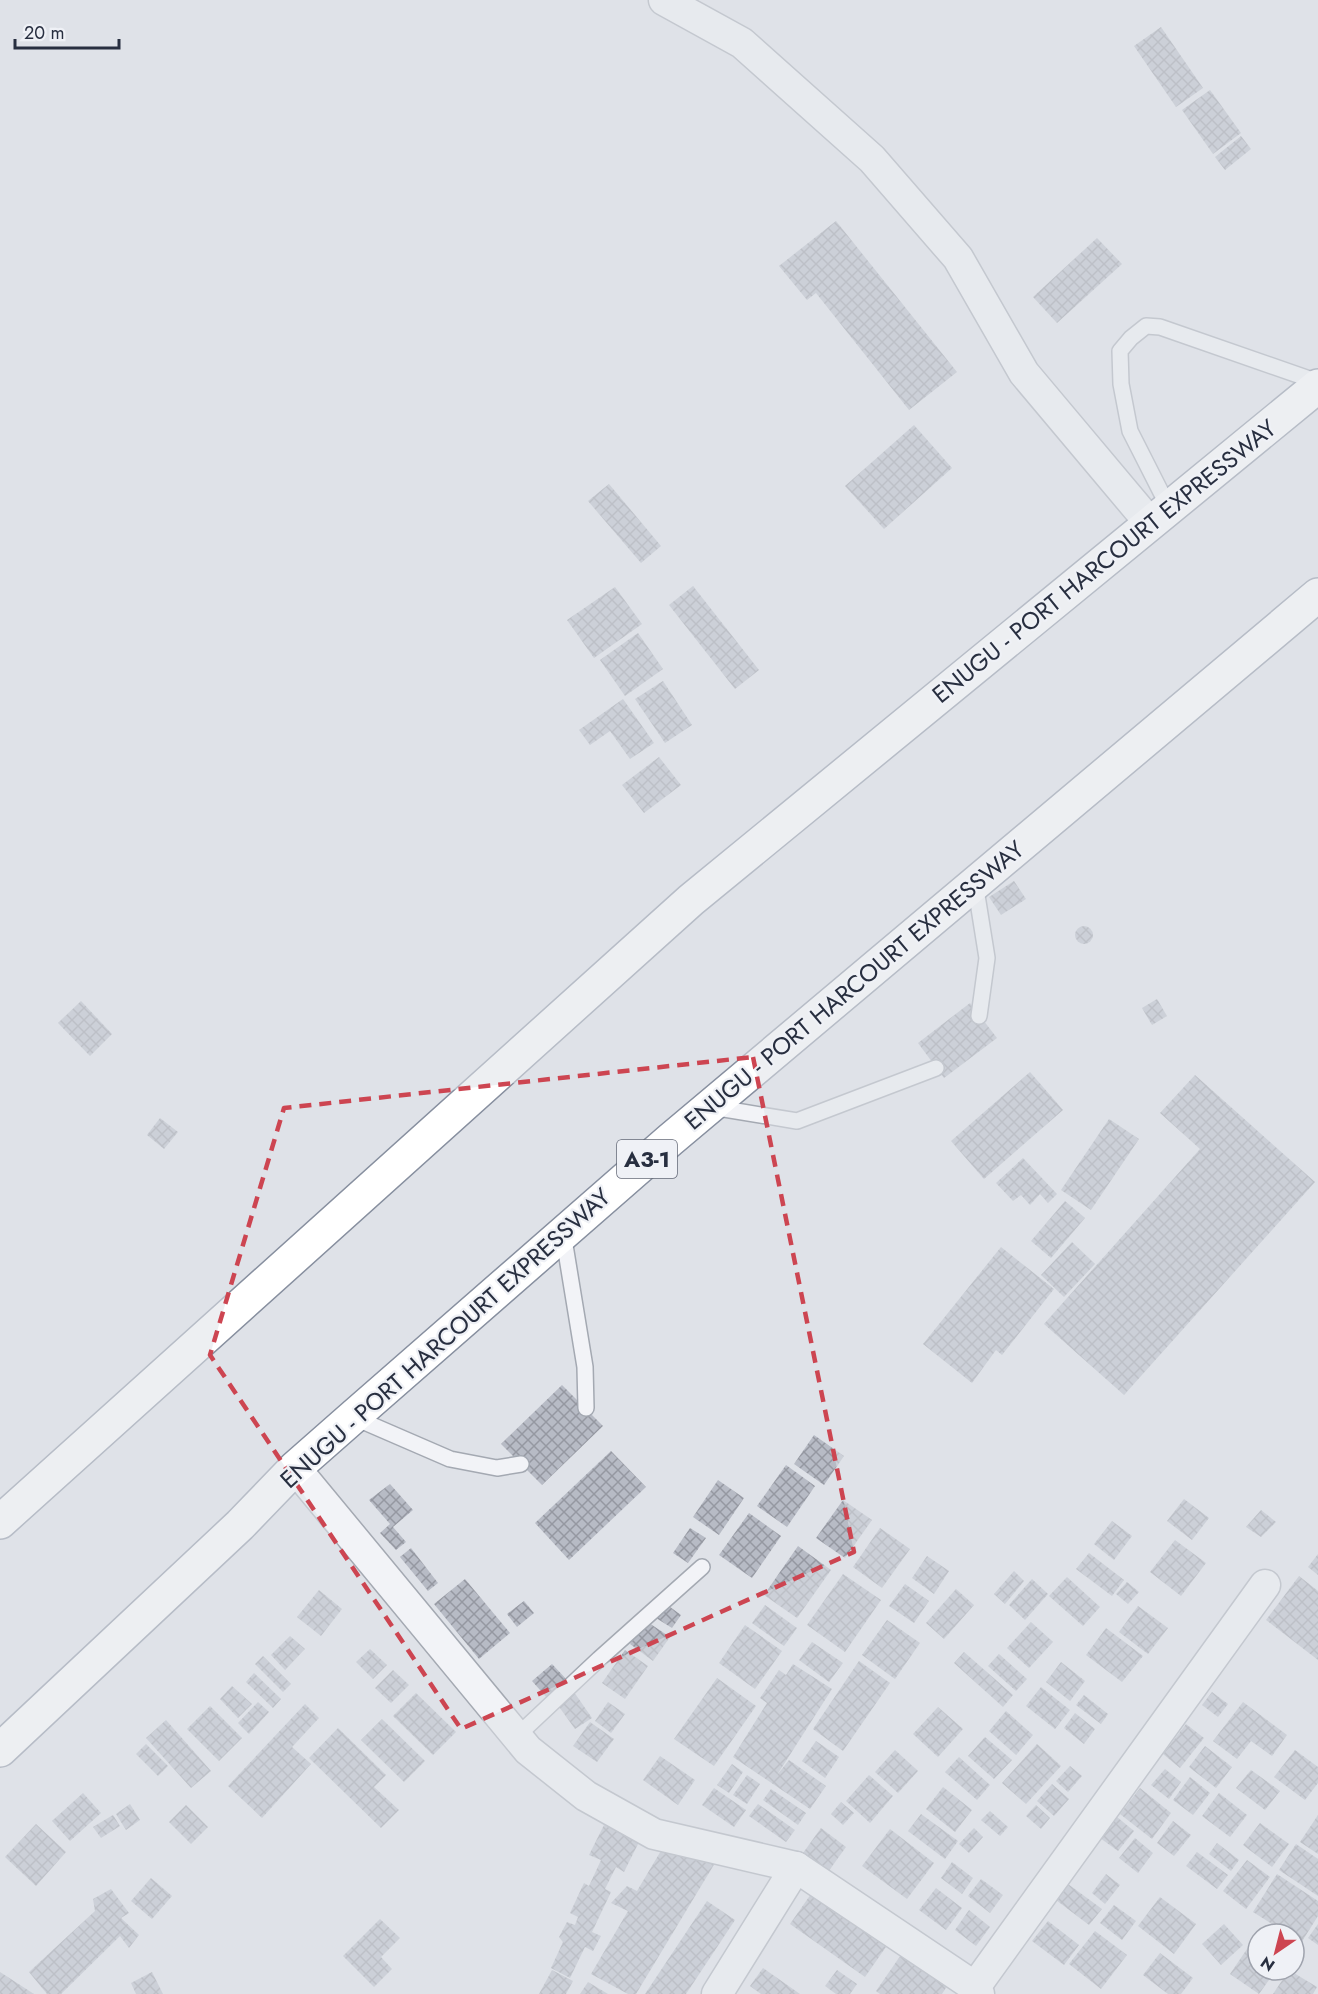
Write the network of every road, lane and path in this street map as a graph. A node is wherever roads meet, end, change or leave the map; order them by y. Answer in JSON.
{"nodes":[{"id":1,"x":664,"y":0,"type":"edge"},
{"id":2,"x":1318,"y":384,"type":"edge"},
{"id":3,"x":1160,"y":516,"type":"junction"},
{"id":4,"x":1318,"y":595,"type":"edge"},
{"id":5,"x":975,"y":883,"type":"junction"},
{"id":6,"x":979,"y":1016,"type":"dead end"},
{"id":7,"x":936,"y":1068,"type":"dead end"},
{"id":8,"x":709,"y":1107,"type":"junction"},
{"id":9,"x":563,"y":1233,"type":"junction"},
{"id":10,"x":586,"y":1408,"type":"dead end"},
{"id":11,"x":353,"y":1417,"type":"junction"},
{"id":12,"x":521,"y":1464,"type":"dead end"},
{"id":13,"x":295,"y":1468,"type":"junction"},
{"id":14,"x":0,"y":1522,"type":"edge"},
{"id":15,"x":702,"y":1567,"type":"dead end"},
{"id":16,"x":1265,"y":1585,"type":"dead end"},
{"id":17,"x":517,"y":1736,"type":"junction"},
{"id":18,"x":0,"y":1750,"type":"edge"},
{"id":19,"x":796,"y":1867,"type":"junction"},
{"id":20,"x":977,"y":1990,"type":"edge"},
{"id":21,"x":717,"y":1994,"type":"edge"}],
"edges":[{"from":1,"to":3,"type":"street"},
{"from":2,"to":3,"type":"highway","name":"ENUGU - PORT HARCOURT EXPRESSWAY"},
{"from":2,"to":3,"type":"lane"},
{"from":3,"to":14,"type":"highway","name":"ENUGU - PORT HARCOURT EXPRESSWAY"},
{"from":4,"to":5,"type":"highway","name":"ENUGU - PORT HARCOURT EXPRESSWAY","number":"A3-1"},
{"from":5,"to":6,"type":"lane"},
{"from":5,"to":8,"type":"highway","name":"ENUGU - PORT HARCOURT EXPRESSWAY","number":"A3-1"},
{"from":7,"to":8,"type":"lane"},
{"from":8,"to":9,"type":"highway","name":"ENUGU - PORT HARCOURT EXPRESSWAY","number":"A3-1"},
{"from":9,"to":10,"type":"lane"},
{"from":9,"to":11,"type":"highway","name":"ENUGU - PORT HARCOURT EXPRESSWAY","number":"A3-1"},
{"from":11,"to":12,"type":"lane"},
{"from":11,"to":13,"type":"highway","name":"ENUGU - PORT HARCOURT EXPRESSWAY","number":"A3-1"},
{"from":13,"to":17,"type":"street"},
{"from":13,"to":18,"type":"highway","name":"ENUGU - PORT HARCOURT EXPRESSWAY","number":"A3-1"},
{"from":15,"to":17,"type":"lane"},
{"from":16,"to":20,"type":"street"},
{"from":17,"to":19,"type":"street"},
{"from":19,"to":20,"type":"street"},
{"from":19,"to":21,"type":"street"}]}
